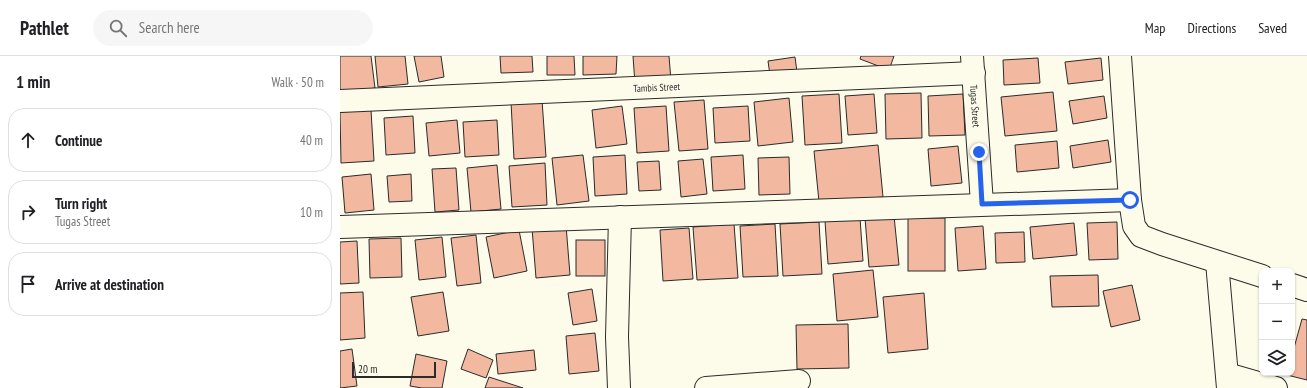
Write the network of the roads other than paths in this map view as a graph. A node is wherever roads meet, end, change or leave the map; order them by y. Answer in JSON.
{"nodes":[{"id":1,"x":1120,"y":56,"type":"edge"},
{"id":2,"x":973,"y":65,"type":"edge"},
{"id":3,"x":340,"y":101,"type":"edge"},
{"id":4,"x":1130,"y":200,"type":"junction"},
{"id":5,"x":982,"y":204,"type":"junction"},
{"id":6,"x":620,"y":217,"type":"junction"},
{"id":7,"x":340,"y":228,"type":"edge"},
{"id":8,"x":1217,"y":262,"type":"junction"},
{"id":9,"x":1259,"y":275,"type":"edge"},
{"id":10,"x":1295,"y":287,"type":"edge"},
{"id":11,"x":1307,"y":290,"type":"edge"},
{"id":12,"x":799,"y":381,"type":"dead end"},
{"id":13,"x":1228,"y":381,"type":"edge"},
{"id":14,"x":619,"y":388,"type":"edge"},
{"id":15,"x":706,"y":388,"type":"edge"},
{"id":16,"x":1276,"y":388,"type":"edge"}],
"edges":[{"from":1,"to":4,"type":"street"},
{"from":2,"to":3,"type":"street","name":"Tambis Street"},
{"from":2,"to":5,"type":"street","name":"Tugas Street"},
{"from":4,"to":5,"type":"street"},
{"from":4,"to":8,"type":"street"},
{"from":5,"to":6,"type":"street"},
{"from":6,"to":7,"type":"street"},
{"from":6,"to":14,"type":"street"},
{"from":8,"to":9,"type":"street"},
{"from":8,"to":13,"type":"street"},
{"from":10,"to":11,"type":"street"},
{"from":12,"to":15,"type":"street"},
{"from":13,"to":16,"type":"street"}]}
